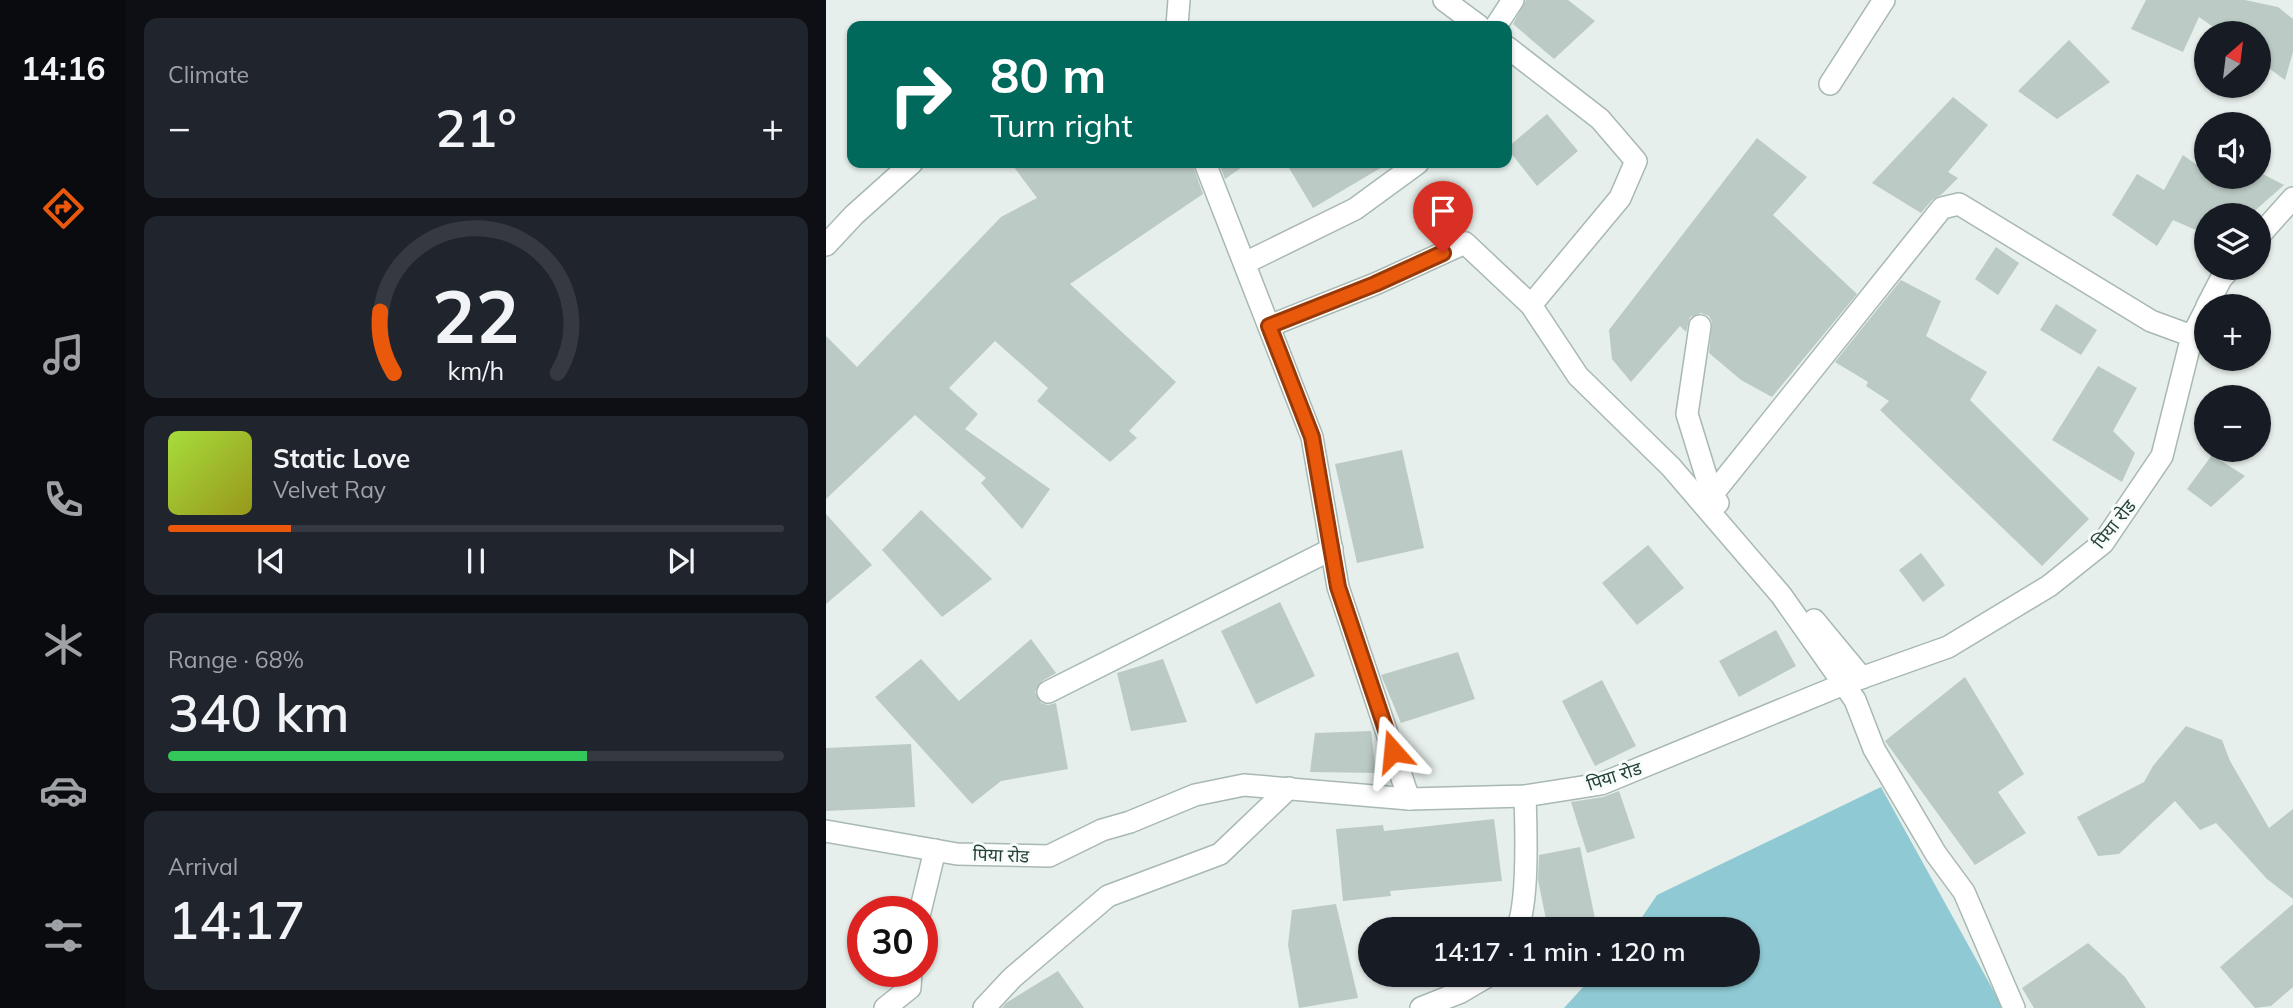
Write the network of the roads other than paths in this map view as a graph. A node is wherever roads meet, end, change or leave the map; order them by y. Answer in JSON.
{"nodes":[{"id":1,"x":1179,"y":0,"type":"edge"},
{"id":2,"x":1444,"y":0,"type":"edge"},
{"id":3,"x":1513,"y":0,"type":"edge"},
{"id":4,"x":1884,"y":0,"type":"edge"},
{"id":5,"x":1177,"y":21,"type":"edge"},
{"id":6,"x":1472,"y":21,"type":"edge"},
{"id":7,"x":1499,"y":21,"type":"edge"},
{"id":8,"x":1512,"y":51,"type":"edge"},
{"id":9,"x":1830,"y":83,"type":"dead end"},
{"id":10,"x":906,"y":168,"type":"edge"},
{"id":11,"x":1207,"y":168,"type":"edge"},
{"id":12,"x":1411,"y":168,"type":"edge"},
{"id":13,"x":2293,"y":198,"type":"edge"},
{"id":14,"x":2271,"y":223,"type":"edge"},
{"id":15,"x":826,"y":245,"type":"edge"},
{"id":16,"x":1245,"y":263,"type":"junction"},
{"id":17,"x":1531,"y":305,"type":"junction"},
{"id":18,"x":1269,"y":326,"type":"junction"},
{"id":19,"x":1700,"y":326,"type":"dead end"},
{"id":20,"x":2194,"y":332,"type":"edge"},
{"id":21,"x":2192,"y":336,"type":"junction"},
{"id":22,"x":1712,"y":495,"type":"junction"},
{"id":23,"x":1332,"y":549,"type":"junction"},
{"id":24,"x":1853,"y":681,"type":"junction"},
{"id":25,"x":1048,"y":692,"type":"dead end"},
{"id":26,"x":1289,"y":788,"type":"junction"},
{"id":27,"x":1525,"y":796,"type":"junction"},
{"id":28,"x":1409,"y":799,"type":"junction"},
{"id":29,"x":826,"y":831,"type":"edge"},
{"id":30,"x":935,"y":850,"type":"junction"},
{"id":31,"x":924,"y":896,"type":"edge"},
{"id":32,"x":1522,"y":917,"type":"edge"},
{"id":33,"x":910,"y":987,"type":"edge"},
{"id":34,"x":1470,"y":987,"type":"edge"},
{"id":35,"x":885,"y":1008,"type":"edge"},
{"id":36,"x":984,"y":1008,"type":"edge"},
{"id":37,"x":1421,"y":1008,"type":"edge"},
{"id":38,"x":2014,"y":1008,"type":"edge"}],
"edges":[{"from":1,"to":5,"type":"street"},
{"from":2,"to":6,"type":"street"},
{"from":3,"to":7,"type":"street"},
{"from":4,"to":9,"type":"street"},
{"from":8,"to":17,"type":"street"},
{"from":10,"to":15,"type":"street"},
{"from":11,"to":16,"type":"street"},
{"from":12,"to":16,"type":"street"},
{"from":13,"to":14,"type":"street"},
{"from":16,"to":18,"type":"street"},
{"from":17,"to":18,"type":"street"},
{"from":17,"to":24,"type":"street"},
{"from":18,"to":23,"type":"street"},
{"from":19,"to":22,"type":"street"},
{"from":20,"to":21,"type":"street","name":"पिया रोड"},
{"from":21,"to":22,"type":"street"},
{"from":21,"to":24,"type":"street","name":"पिया रोड"},
{"from":22,"to":24,"type":"street"},
{"from":23,"to":25,"type":"street"},
{"from":23,"to":28,"type":"street"},
{"from":24,"to":27,"type":"street","name":"पिया रोड"},
{"from":24,"to":38,"type":"street"},
{"from":26,"to":28,"type":"street","name":"पिया रोड"},
{"from":26,"to":30,"type":"street","name":"पिया रोड"},
{"from":26,"to":36,"type":"street"},
{"from":27,"to":28,"type":"street","name":"पिया रोड"},
{"from":27,"to":32,"type":"street"},
{"from":29,"to":30,"type":"street","name":"पिया रोड"},
{"from":30,"to":31,"type":"street"},
{"from":33,"to":35,"type":"street"},
{"from":34,"to":37,"type":"street"}]}
